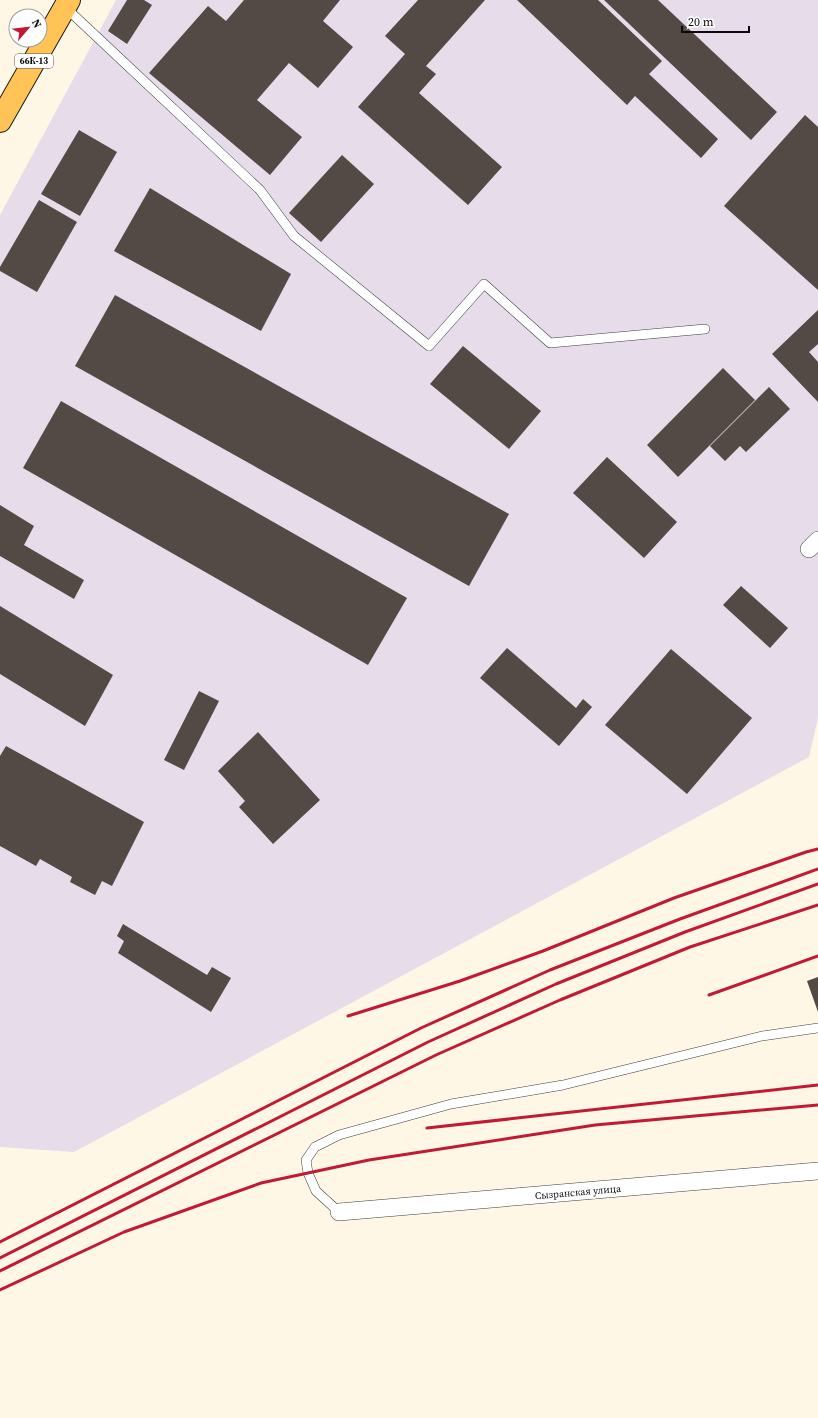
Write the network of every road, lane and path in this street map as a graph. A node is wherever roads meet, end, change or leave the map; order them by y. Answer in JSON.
{"nodes":[{"id":1,"x":67,"y":3,"type":"edge"},
{"id":2,"x":0,"y":121,"type":"edge"},
{"id":3,"x":705,"y":329,"type":"dead end"},
{"id":4,"x":818,"y":1028,"type":"edge"},
{"id":5,"x":818,"y":1171,"type":"edge"},
{"id":6,"x":339,"y":1212,"type":"joint"}],
"edges":[{"from":1,"to":2,"type":"main road","number":"66К-13"},
{"from":1,"to":3,"type":"lane"},
{"from":4,"to":6,"type":"lane"},
{"from":5,"to":6,"type":"street","name":"Сызранская улица"}]}
